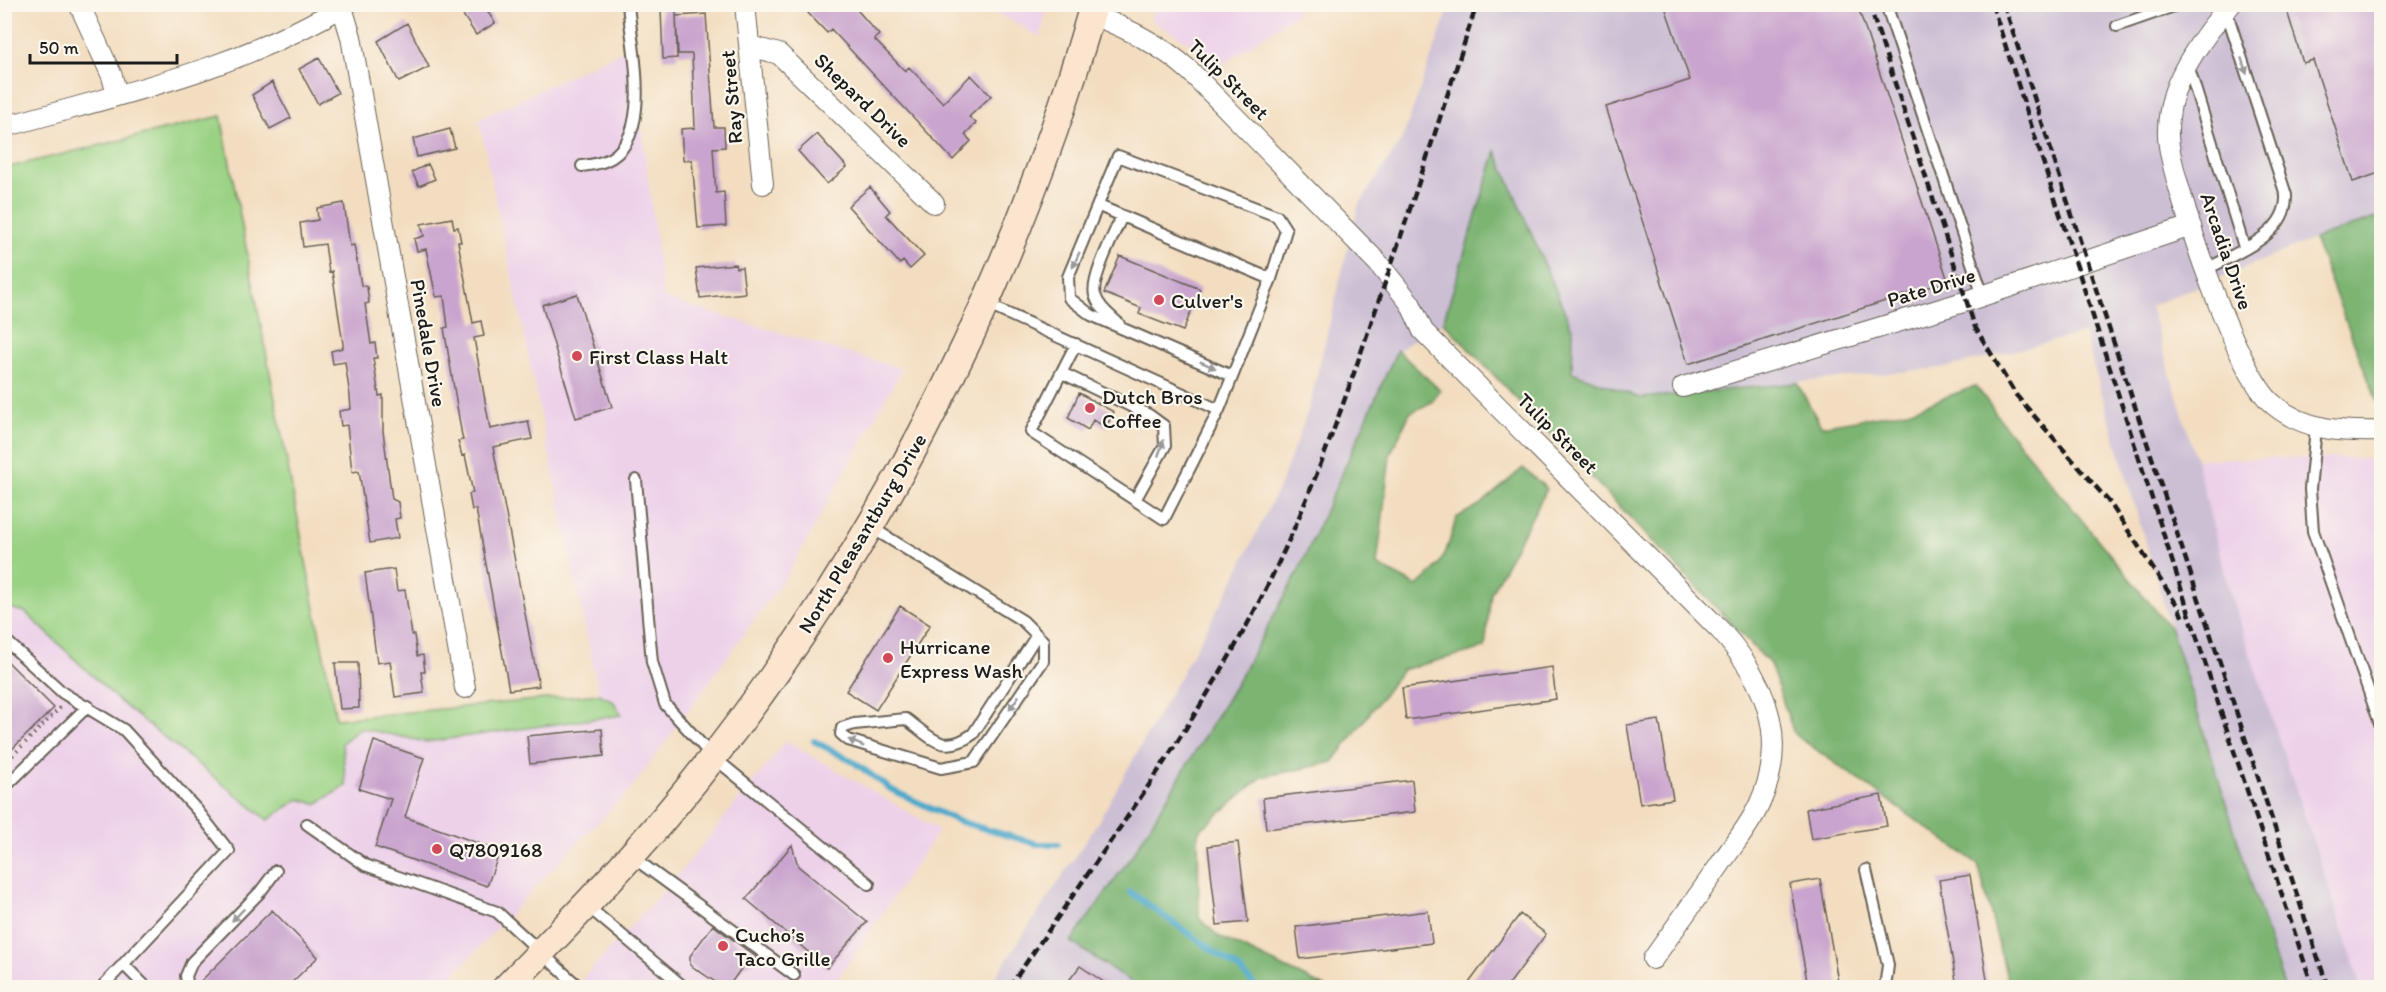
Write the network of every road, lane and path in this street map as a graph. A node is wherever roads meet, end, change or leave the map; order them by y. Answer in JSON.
{"nodes":[{"id":1,"x":79,"y":4,"type":"edge"},
{"id":2,"x":628,"y":4,"type":"edge"},
{"id":3,"x":745,"y":4,"type":"edge"},
{"id":4,"x":1886,"y":4,"type":"edge"},
{"id":5,"x":2180,"y":4,"type":"edge"},
{"id":6,"x":344,"y":6,"type":"edge"},
{"id":7,"x":2222,"y":6,"type":"edge"},
{"id":8,"x":1093,"y":9,"type":"edge"},
{"id":9,"x":2117,"y":27,"type":"dead end"},
{"id":10,"x":750,"y":46,"type":"junction"},
{"id":11,"x":2188,"y":65,"type":"junction"},
{"id":12,"x":117,"y":95,"type":"junction"},
{"id":13,"x":4,"y":127,"type":"edge"},
{"id":14,"x":582,"y":166,"type":"dead end"},
{"id":15,"x":763,"y":184,"type":"dead end"},
{"id":16,"x":934,"y":203,"type":"dead end"},
{"id":17,"x":1099,"y":206,"type":"junction"},
{"id":18,"x":1122,"y":216,"type":"junction"},
{"id":19,"x":2191,"y":226,"type":"junction"},
{"id":20,"x":2244,"y":247,"type":"junction"},
{"id":21,"x":2207,"y":269,"type":"junction"},
{"id":22,"x":1271,"y":279,"type":"junction"},
{"id":23,"x":1983,"y":296,"type":"junction"},
{"id":24,"x":984,"y":303,"type":"junction"},
{"id":25,"x":1124,"y":329,"type":"junction"},
{"id":26,"x":1076,"y":344,"type":"junction"},
{"id":27,"x":1062,"y":373,"type":"junction"},
{"id":28,"x":1232,"y":376,"type":"junction"},
{"id":29,"x":1683,"y":387,"type":"dead end"},
{"id":30,"x":1219,"y":410,"type":"junction"},
{"id":31,"x":2316,"y":428,"type":"junction"},
{"id":32,"x":2382,"y":431,"type":"edge"},
{"id":33,"x":636,"y":480,"type":"dead end"},
{"id":34,"x":1135,"y":500,"type":"junction"},
{"id":35,"x":869,"y":526,"type":"junction"},
{"id":36,"x":1037,"y":635,"type":"junction"},
{"id":37,"x":4,"y":639,"type":"edge"},
{"id":38,"x":465,"y":688,"type":"dead end"},
{"id":39,"x":70,"y":697,"type":"junction"},
{"id":40,"x":88,"y":706,"type":"junction"},
{"id":41,"x":2379,"y":712,"type":"edge"},
{"id":42,"x":2382,"y":729,"type":"edge"},
{"id":43,"x":712,"y":756,"type":"junction"},
{"id":44,"x":4,"y":764,"type":"edge"},
{"id":45,"x":4,"y":788,"type":"edge"},
{"id":46,"x":307,"y":824,"type":"dead end"},
{"id":47,"x":631,"y":855,"type":"junction"},
{"id":48,"x":1866,"y":870,"type":"dead end"},
{"id":49,"x":276,"y":871,"type":"dead end"},
{"id":50,"x":869,"y":884,"type":"dead end"},
{"id":51,"x":586,"y":905,"type":"junction"},
{"id":52,"x":540,"y":953,"type":"junction"},
{"id":53,"x":1653,"y":959,"type":"dead end"},
{"id":54,"x":123,"y":964,"type":"junction"},
{"id":55,"x":794,"y":975,"type":"dead end"},
{"id":56,"x":101,"y":987,"type":"edge"},
{"id":57,"x":147,"y":987,"type":"edge"},
{"id":58,"x":188,"y":987,"type":"edge"},
{"id":59,"x":506,"y":987,"type":"edge"},
{"id":60,"x":580,"y":987,"type":"edge"},
{"id":61,"x":684,"y":987,"type":"edge"},
{"id":62,"x":1885,"y":987,"type":"edge"}],
"edges":[{"from":1,"to":12,"type":"street"},
{"from":2,"to":14,"type":"lane"},
{"from":3,"to":10,"type":"street","name":"Ray Street"},
{"from":4,"to":23,"type":"lane"},
{"from":5,"to":9,"type":"lane"},
{"from":6,"to":12,"type":"street"},
{"from":6,"to":38,"type":"street","name":"Pinedale Drive"},
{"from":7,"to":11,"type":"street","name":"Arcadia Drive"},
{"from":7,"to":20,"type":"lane","one_way":true},
{"from":8,"to":24,"type":"main road","name":"North Pleasantburg Drive"},
{"from":8,"to":53,"type":"street","name":"Tulip Street"},
{"from":10,"to":15,"type":"street","name":"Ray Street"},
{"from":10,"to":16,"type":"street","name":"Shepard Drive"},
{"from":11,"to":19,"type":"street","name":"Arcadia Drive"},
{"from":11,"to":20,"type":"lane"},
{"from":12,"to":13,"type":"street"},
{"from":17,"to":18,"type":"lane"},
{"from":17,"to":22,"type":"lane"},
{"from":17,"to":25,"type":"lane","one_way":true},
{"from":18,"to":22,"type":"lane"},
{"from":18,"to":25,"type":"lane"},
{"from":19,"to":21,"type":"street","name":"Arcadia Drive"},
{"from":19,"to":23,"type":"street","name":"Pate Drive"},
{"from":20,"to":21,"type":"lane"},
{"from":21,"to":31,"type":"street","name":"Arcadia Drive"},
{"from":22,"to":28,"type":"lane"},
{"from":23,"to":29,"type":"street","name":"Pate Drive"},
{"from":24,"to":26,"type":"lane"},
{"from":24,"to":35,"type":"main road","name":"North Pleasantburg Drive"},
{"from":25,"to":28,"type":"lane","one_way":true},
{"from":26,"to":27,"type":"lane"},
{"from":26,"to":30,"type":"lane"},
{"from":27,"to":34,"type":"lane"},
{"from":34,"to":27,"type":"lane","one_way":true},
{"from":28,"to":30,"type":"lane"},
{"from":30,"to":34,"type":"lane"},
{"from":31,"to":32,"type":"street","name":"Arcadia Drive"},
{"from":31,"to":41,"type":"lane"},
{"from":33,"to":43,"type":"lane"},
{"from":35,"to":36,"type":"lane"},
{"from":35,"to":43,"type":"main road","name":"North Pleasantburg Drive"},
{"from":36,"to":36,"type":"lane","one_way":true},
{"from":37,"to":39,"type":"lane"},
{"from":39,"to":40,"type":"lane"},
{"from":39,"to":44,"type":"path"},
{"from":40,"to":45,"type":"lane"},
{"from":40,"to":54,"type":"lane"},
{"from":41,"to":42,"type":"lane"},
{"from":43,"to":47,"type":"main road","name":"North Pleasantburg Drive"},
{"from":43,"to":50,"type":"lane"},
{"from":46,"to":52,"type":"lane"},
{"from":47,"to":51,"type":"main road","name":"North Pleasantburg Drive"},
{"from":47,"to":55,"type":"lane"},
{"from":48,"to":62,"type":"lane"},
{"from":49,"to":58,"type":"lane","one_way":true},
{"from":51,"to":52,"type":"main road","name":"North Pleasantburg Drive"},
{"from":51,"to":61,"type":"lane"},
{"from":52,"to":59,"type":"main road","name":"North Pleasantburg Drive"},
{"from":52,"to":60,"type":"lane"},
{"from":54,"to":56,"type":"lane"},
{"from":54,"to":57,"type":"lane"}]}
